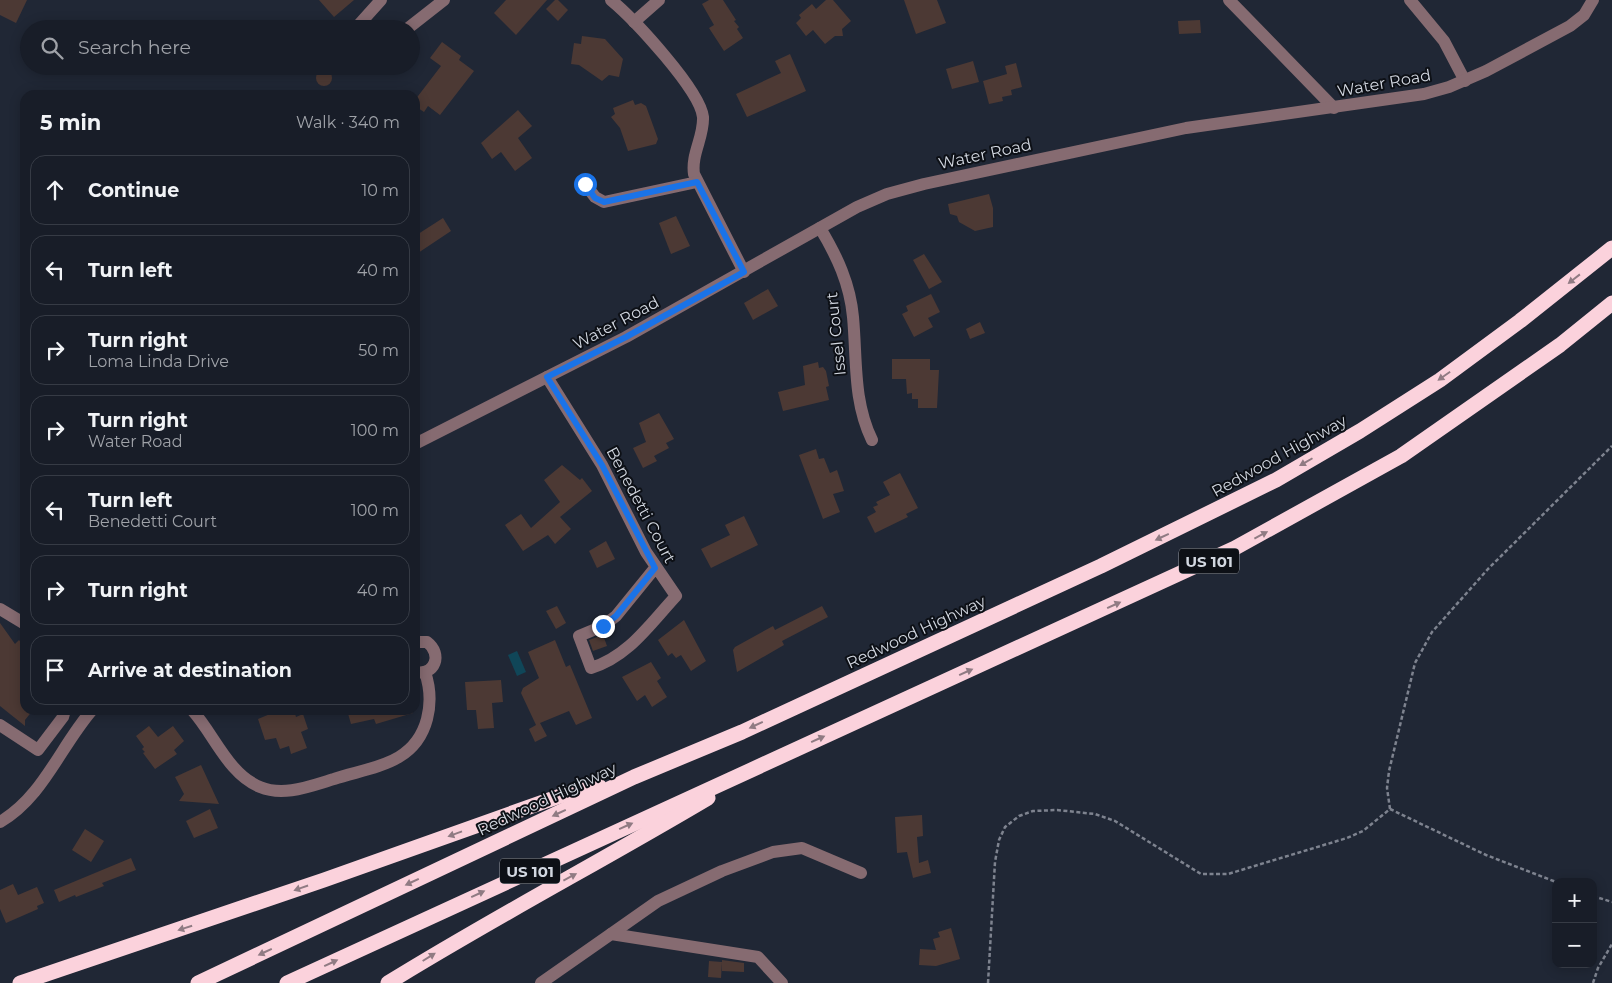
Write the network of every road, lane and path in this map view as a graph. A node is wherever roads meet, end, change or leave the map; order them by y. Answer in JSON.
{"nodes":[{"id":1,"x":380,"y":0,"type":"edge"},
{"id":2,"x":444,"y":0,"type":"edge"},
{"id":3,"x":612,"y":0,"type":"edge"},
{"id":4,"x":659,"y":0,"type":"edge"},
{"id":5,"x":1229,"y":0,"type":"edge"},
{"id":6,"x":1410,"y":0,"type":"edge"},
{"id":7,"x":1593,"y":0,"type":"edge"},
{"id":8,"x":363,"y":20,"type":"edge"},
{"id":9,"x":419,"y":20,"type":"edge"},
{"id":10,"x":634,"y":22,"type":"junction"},
{"id":11,"x":1465,"y":81,"type":"junction"},
{"id":12,"x":1334,"y":108,"type":"junction"},
{"id":13,"x":697,"y":182,"type":"junction"},
{"id":14,"x":585,"y":184,"type":"dead end"},
{"id":15,"x":820,"y":228,"type":"junction"},
{"id":16,"x":1612,"y":248,"type":"edge"},
{"id":17,"x":744,"y":272,"type":"junction"},
{"id":18,"x":1612,"y":303,"type":"edge"},
{"id":19,"x":547,"y":377,"type":"junction"},
{"id":20,"x":872,"y":440,"type":"dead end"},
{"id":21,"x":420,"y":441,"type":"edge"},
{"id":22,"x":1612,"y":446,"type":"edge"},
{"id":23,"x":655,"y":568,"type":"junction"},
{"id":24,"x":0,"y":609,"type":"edge"},
{"id":25,"x":20,"y":621,"type":"edge"},
{"id":26,"x":420,"y":642,"type":"edge"},
{"id":27,"x":420,"y":672,"type":"edge"},
{"id":28,"x":64,"y":715,"type":"edge"},
{"id":29,"x":88,"y":715,"type":"edge"},
{"id":30,"x":196,"y":715,"type":"edge"},
{"id":31,"x":0,"y":725,"type":"edge"},
{"id":32,"x":774,"y":759,"type":"junction"},
{"id":33,"x":634,"y":777,"type":"junction"},
{"id":34,"x":1390,"y":809,"type":"junction"},
{"id":35,"x":0,"y":822,"type":"edge"},
{"id":36,"x":860,"y":873,"type":"dead end"},
{"id":37,"x":1552,"y":880,"type":"edge"},
{"id":38,"x":1597,"y":897,"type":"edge"},
{"id":39,"x":1612,"y":902,"type":"edge"},
{"id":40,"x":611,"y":934,"type":"junction"},
{"id":41,"x":1612,"y":944,"type":"edge"},
{"id":42,"x":20,"y":983,"type":"edge"},
{"id":43,"x":198,"y":983,"type":"edge"},
{"id":44,"x":287,"y":983,"type":"edge"},
{"id":45,"x":388,"y":983,"type":"edge"},
{"id":46,"x":540,"y":983,"type":"edge"},
{"id":47,"x":782,"y":983,"type":"edge"},
{"id":48,"x":988,"y":983,"type":"edge"},
{"id":49,"x":1593,"y":983,"type":"edge"}],
"edges":[{"from":1,"to":8,"type":"street"},
{"from":2,"to":9,"type":"street"},
{"from":3,"to":10,"type":"street"},
{"from":4,"to":10,"type":"street"},
{"from":5,"to":12,"type":"street"},
{"from":6,"to":11,"type":"street"},
{"from":7,"to":11,"type":"street","name":"Water Road"},
{"from":10,"to":13,"type":"street"},
{"from":11,"to":12,"type":"street","name":"Water Road"},
{"from":12,"to":15,"type":"street","name":"Water Road"},
{"from":13,"to":14,"type":"street"},
{"from":13,"to":17,"type":"street"},
{"from":15,"to":17,"type":"street","name":"Water Road"},
{"from":15,"to":20,"type":"street","name":"Issel Court"},
{"from":16,"to":33,"type":"highway","name":"Redwood Highway","number":"US 101","one_way":true},
{"from":17,"to":19,"type":"street","name":"Water Road"},
{"from":32,"to":18,"type":"highway","number":"US 101","one_way":true},
{"from":19,"to":21,"type":"street","name":"Water Road"},
{"from":19,"to":23,"type":"street","name":"Benedetti Court"},
{"from":22,"to":34,"type":"path"},
{"from":23,"to":23,"type":"street","name":"Benedetti Court"},
{"from":24,"to":25,"type":"street"},
{"from":26,"to":27,"type":"street"},
{"from":27,"to":30,"type":"street"},
{"from":28,"to":31,"type":"street"},
{"from":29,"to":35,"type":"street"},
{"from":44,"to":32,"type":"highway","number":"US 101","one_way":true},
{"from":45,"to":32,"type":"highway","one_way":true},
{"from":33,"to":42,"type":"highway","one_way":true},
{"from":33,"to":43,"type":"highway","name":"Redwood Highway","number":"US 101","one_way":true},
{"from":34,"to":37,"type":"path"},
{"from":34,"to":48,"type":"path"},
{"from":36,"to":40,"type":"street"},
{"from":38,"to":39,"type":"path"},
{"from":40,"to":46,"type":"street"},
{"from":40,"to":47,"type":"street"},
{"from":41,"to":49,"type":"path"}]}
